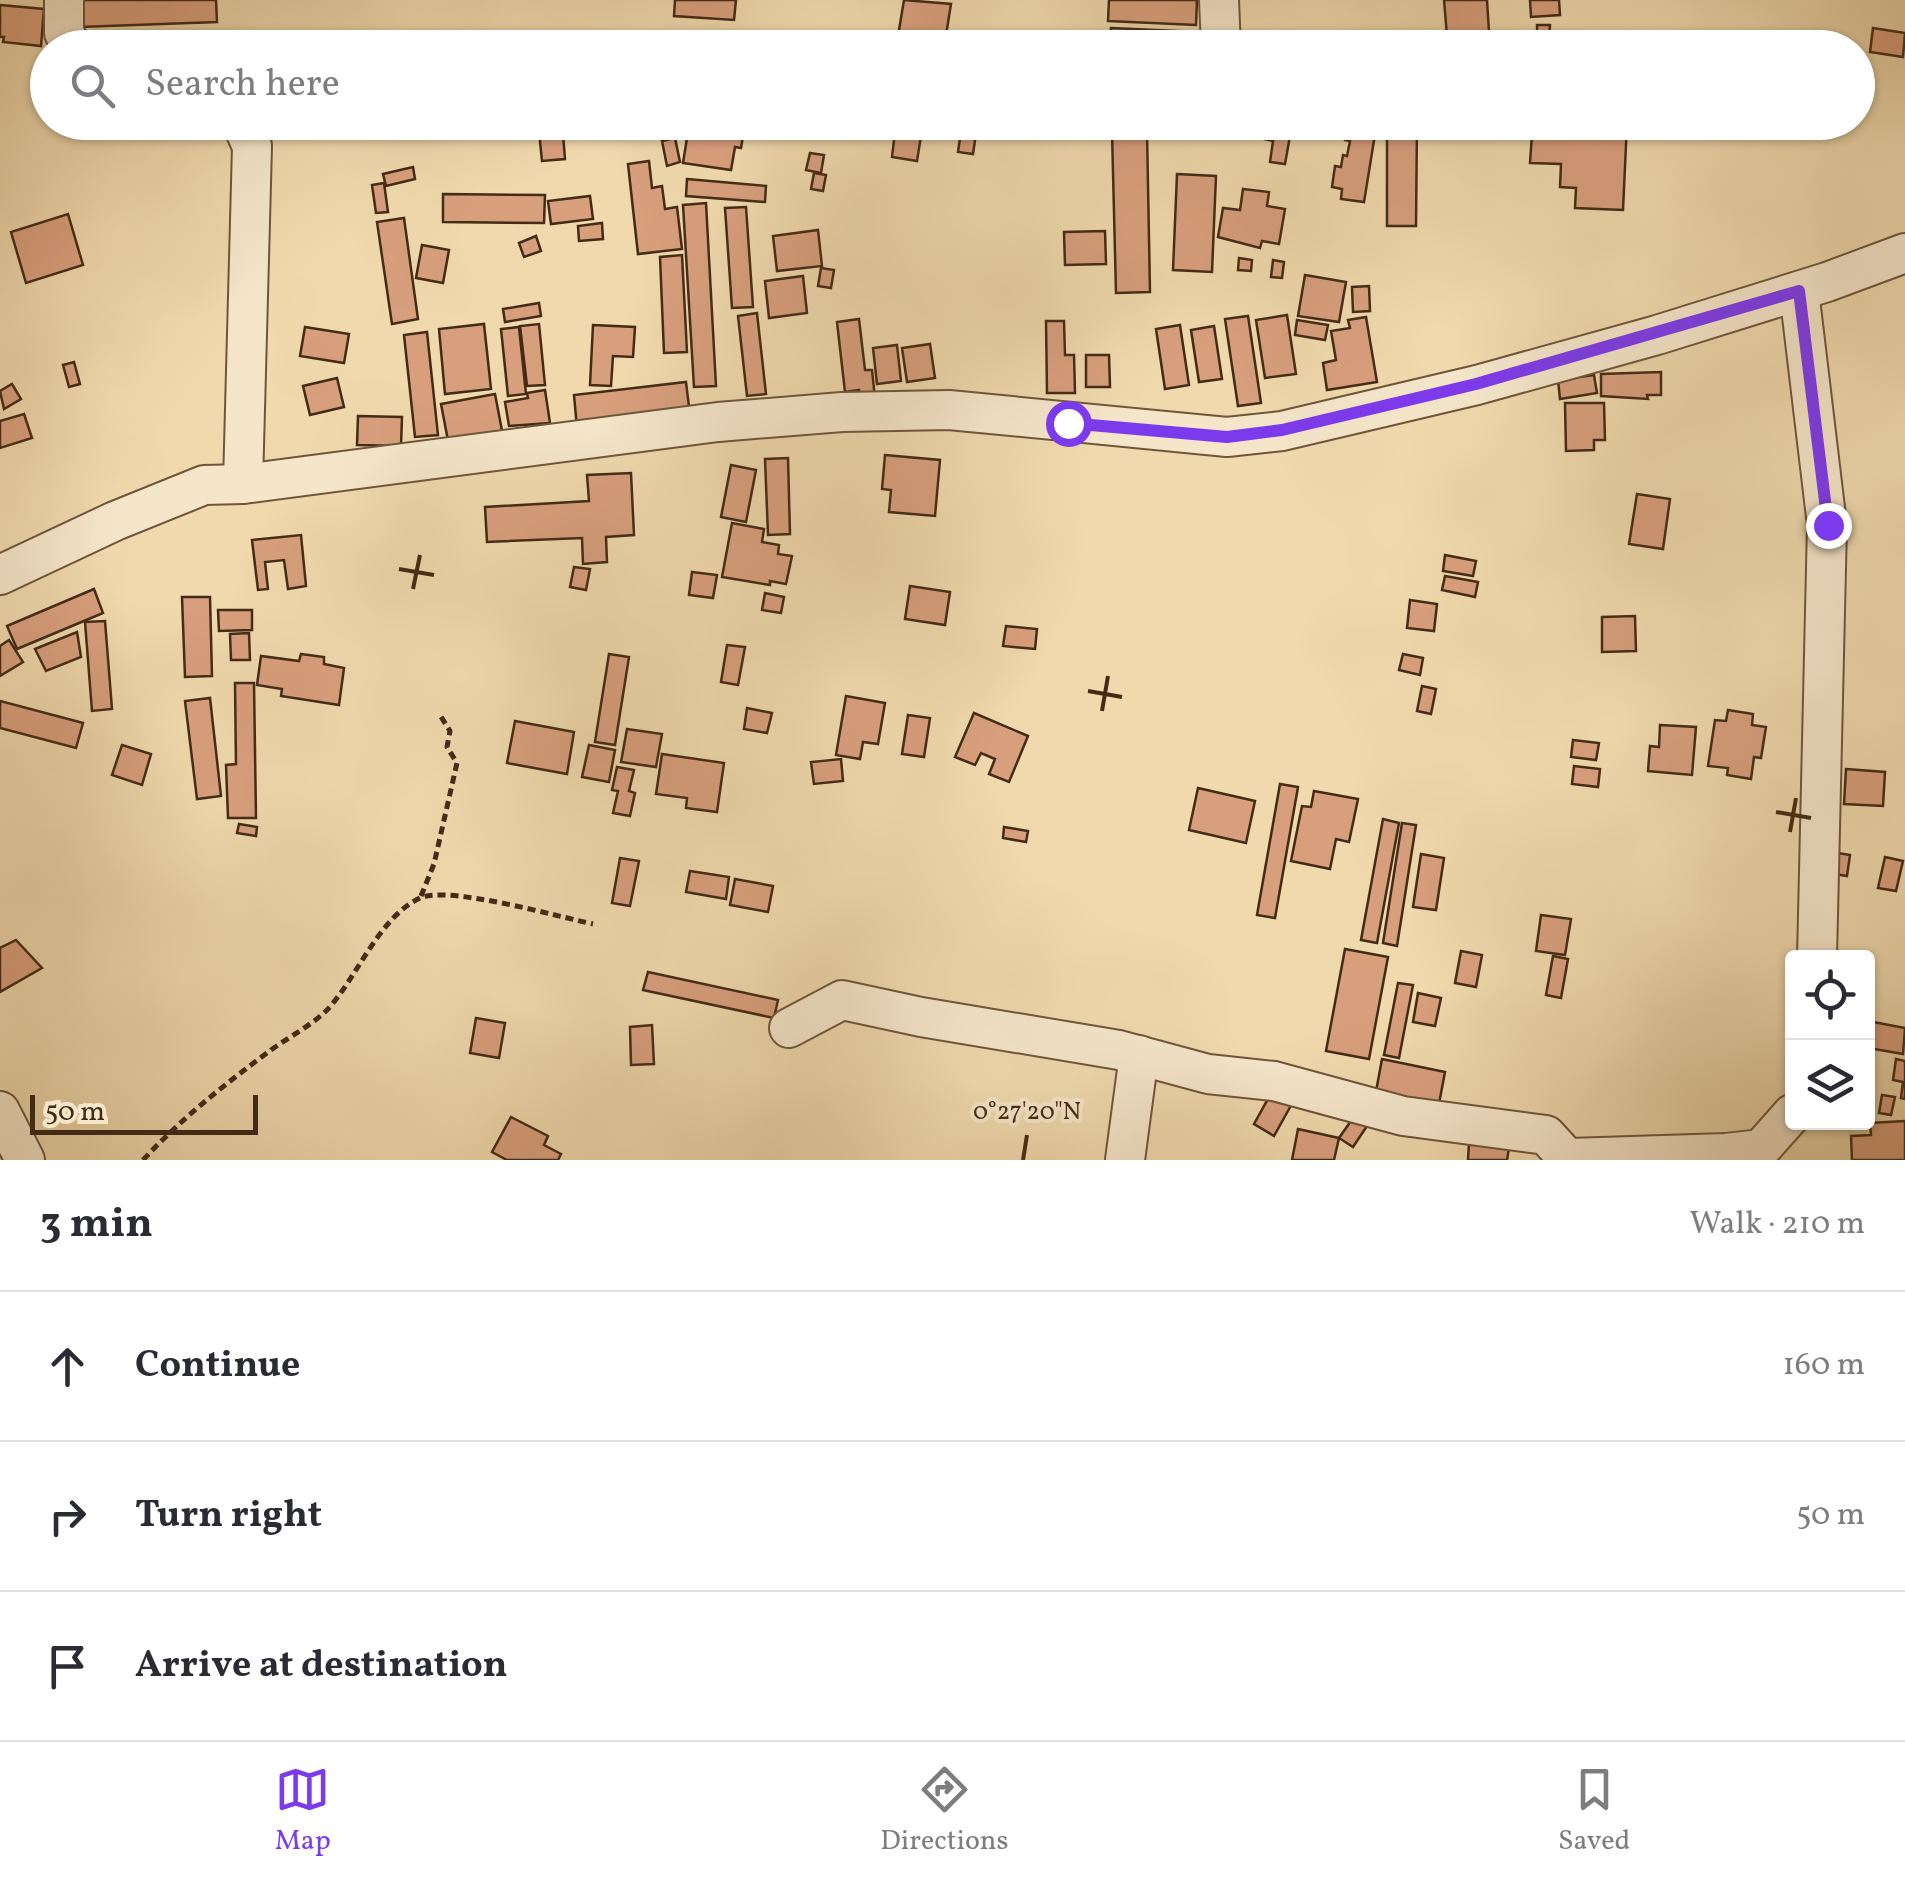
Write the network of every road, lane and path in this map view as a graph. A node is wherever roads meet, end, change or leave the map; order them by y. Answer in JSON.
{"nodes":[{"id":1,"x":64,"y":0,"type":"edge"},
{"id":2,"x":1220,"y":0,"type":"edge"},
{"id":3,"x":64,"y":30,"type":"edge"},
{"id":4,"x":1220,"y":30,"type":"edge"},
{"id":5,"x":249,"y":140,"type":"edge"},
{"id":6,"x":1905,"y":254,"type":"edge"},
{"id":7,"x":1799,"y":291,"type":"junction"},
{"id":8,"x":243,"y":484,"type":"junction"},
{"id":9,"x":0,"y":575,"type":"edge"},
{"id":10,"x":440,"y":715,"type":"dead end"},
{"id":11,"x":422,"y":896,"type":"junction"},
{"id":12,"x":593,"y":924,"type":"dead end"},
{"id":13,"x":1818,"y":950,"type":"edge"},
{"id":14,"x":789,"y":1028,"type":"dead end"},
{"id":15,"x":1139,"y":1055,"type":"junction"},
{"id":16,"x":0,"y":1111,"type":"edge"},
{"id":17,"x":1785,"y":1123,"type":"edge"},
{"id":18,"x":1761,"y":1154,"type":"edge"},
{"id":19,"x":1569,"y":1159,"type":"edge"},
{"id":20,"x":25,"y":1160,"type":"edge"},
{"id":21,"x":143,"y":1160,"type":"edge"},
{"id":22,"x":1125,"y":1160,"type":"edge"}],
"edges":[{"from":1,"to":3,"type":"street"},
{"from":2,"to":4,"type":"street"},
{"from":5,"to":8,"type":"street"},
{"from":6,"to":7,"type":"street"},
{"from":7,"to":8,"type":"street"},
{"from":7,"to":13,"type":"street"},
{"from":8,"to":9,"type":"street"},
{"from":10,"to":11,"type":"path"},
{"from":11,"to":12,"type":"path"},
{"from":11,"to":21,"type":"path"},
{"from":14,"to":15,"type":"street"},
{"from":15,"to":19,"type":"street"},
{"from":15,"to":22,"type":"street"},
{"from":16,"to":20,"type":"street"},
{"from":17,"to":18,"type":"street"},
{"from":18,"to":19,"type":"street"}]}
